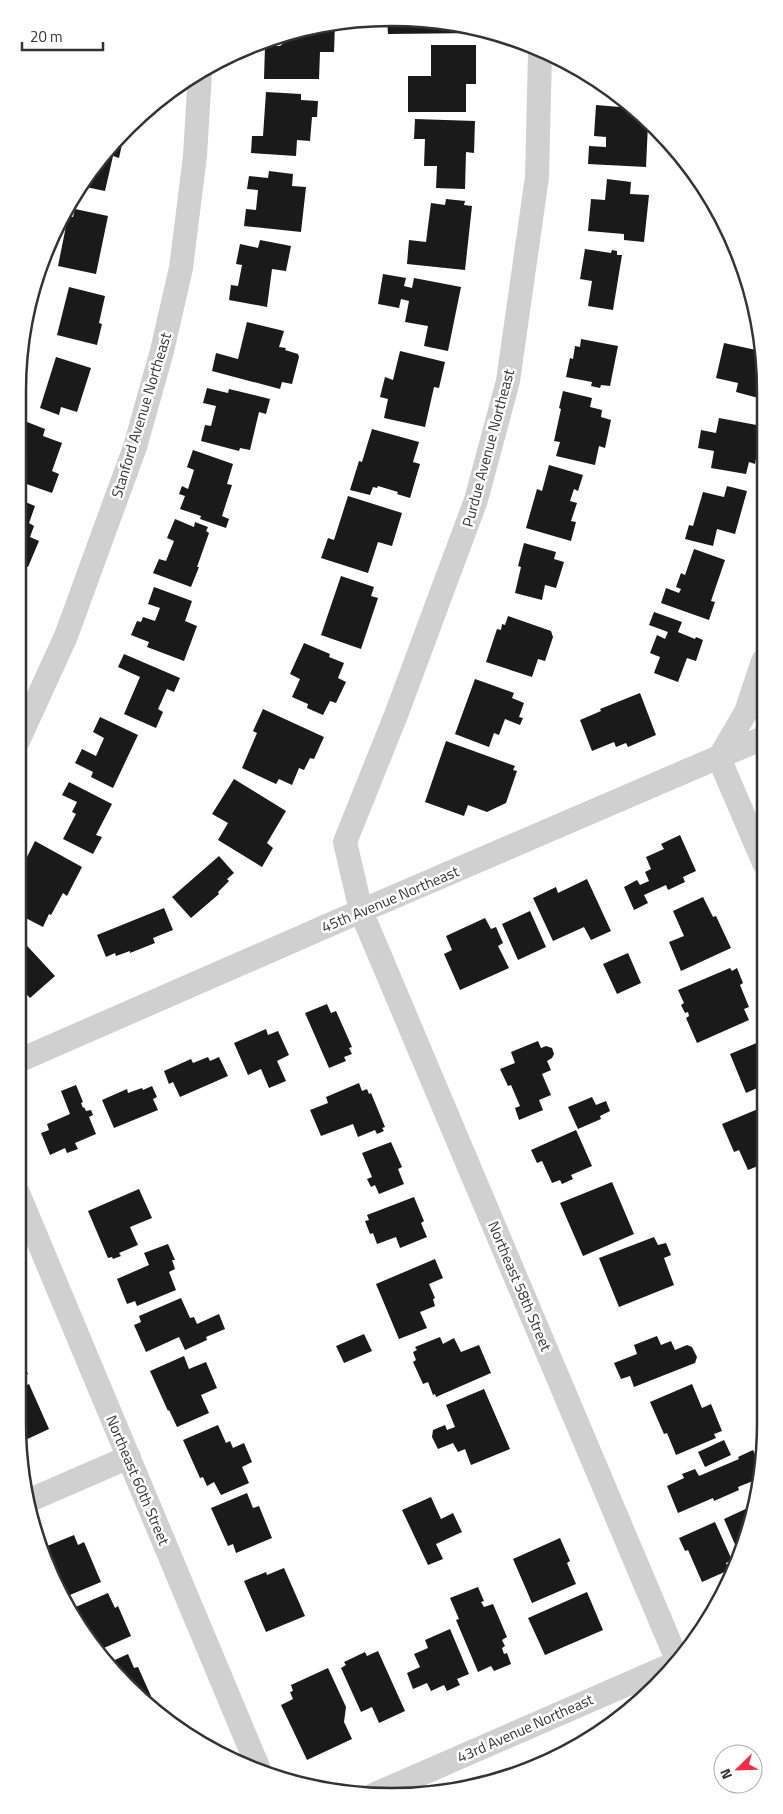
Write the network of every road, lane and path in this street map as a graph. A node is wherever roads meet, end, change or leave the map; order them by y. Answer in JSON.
{"nodes":[{"id":1,"x":540,"y":58,"type":"edge"},
{"id":2,"x":199,"y":81,"type":"edge"},
{"id":3,"x":757,"y":679,"type":"edge"},
{"id":4,"x":26,"y":723,"type":"edge"},
{"id":5,"x":757,"y":741,"type":"edge"},
{"id":6,"x":719,"y":758,"type":"junction"},
{"id":7,"x":757,"y":847,"type":"edge"},
{"id":8,"x":361,"y":911,"type":"junction"},
{"id":9,"x":26,"y":1058,"type":"edge"},
{"id":10,"x":26,"y":1212,"type":"edge"},
{"id":11,"x":129,"y":1457,"type":"junction"},
{"id":12,"x":34,"y":1498,"type":"edge"},
{"id":13,"x":674,"y":1653,"type":"edge"},
{"id":14,"x":660,"y":1670,"type":"edge"},
{"id":15,"x":256,"y":1761,"type":"edge"},
{"id":16,"x":388,"y":1788,"type":"edge"}],
"edges":[{"from":1,"to":8,"type":"street","name":"Purdue Avenue Northeast"},
{"from":2,"to":4,"type":"street","name":"Stanford Avenue Northeast"},
{"from":3,"to":6,"type":"street"},
{"from":5,"to":6,"type":"street","name":"45th Avenue Northeast"},
{"from":6,"to":7,"type":"street"},
{"from":6,"to":8,"type":"street","name":"45th Avenue Northeast"},
{"from":8,"to":9,"type":"street","name":"45th Avenue Northeast"},
{"from":8,"to":13,"type":"street","name":"Northeast 58th Street"},
{"from":10,"to":11,"type":"street","name":"Northeast 60th Street"},
{"from":11,"to":12,"type":"street"},
{"from":11,"to":15,"type":"street","name":"Northeast 60th Street"},
{"from":14,"to":16,"type":"street","name":"43rd Avenue Northeast"}]}
